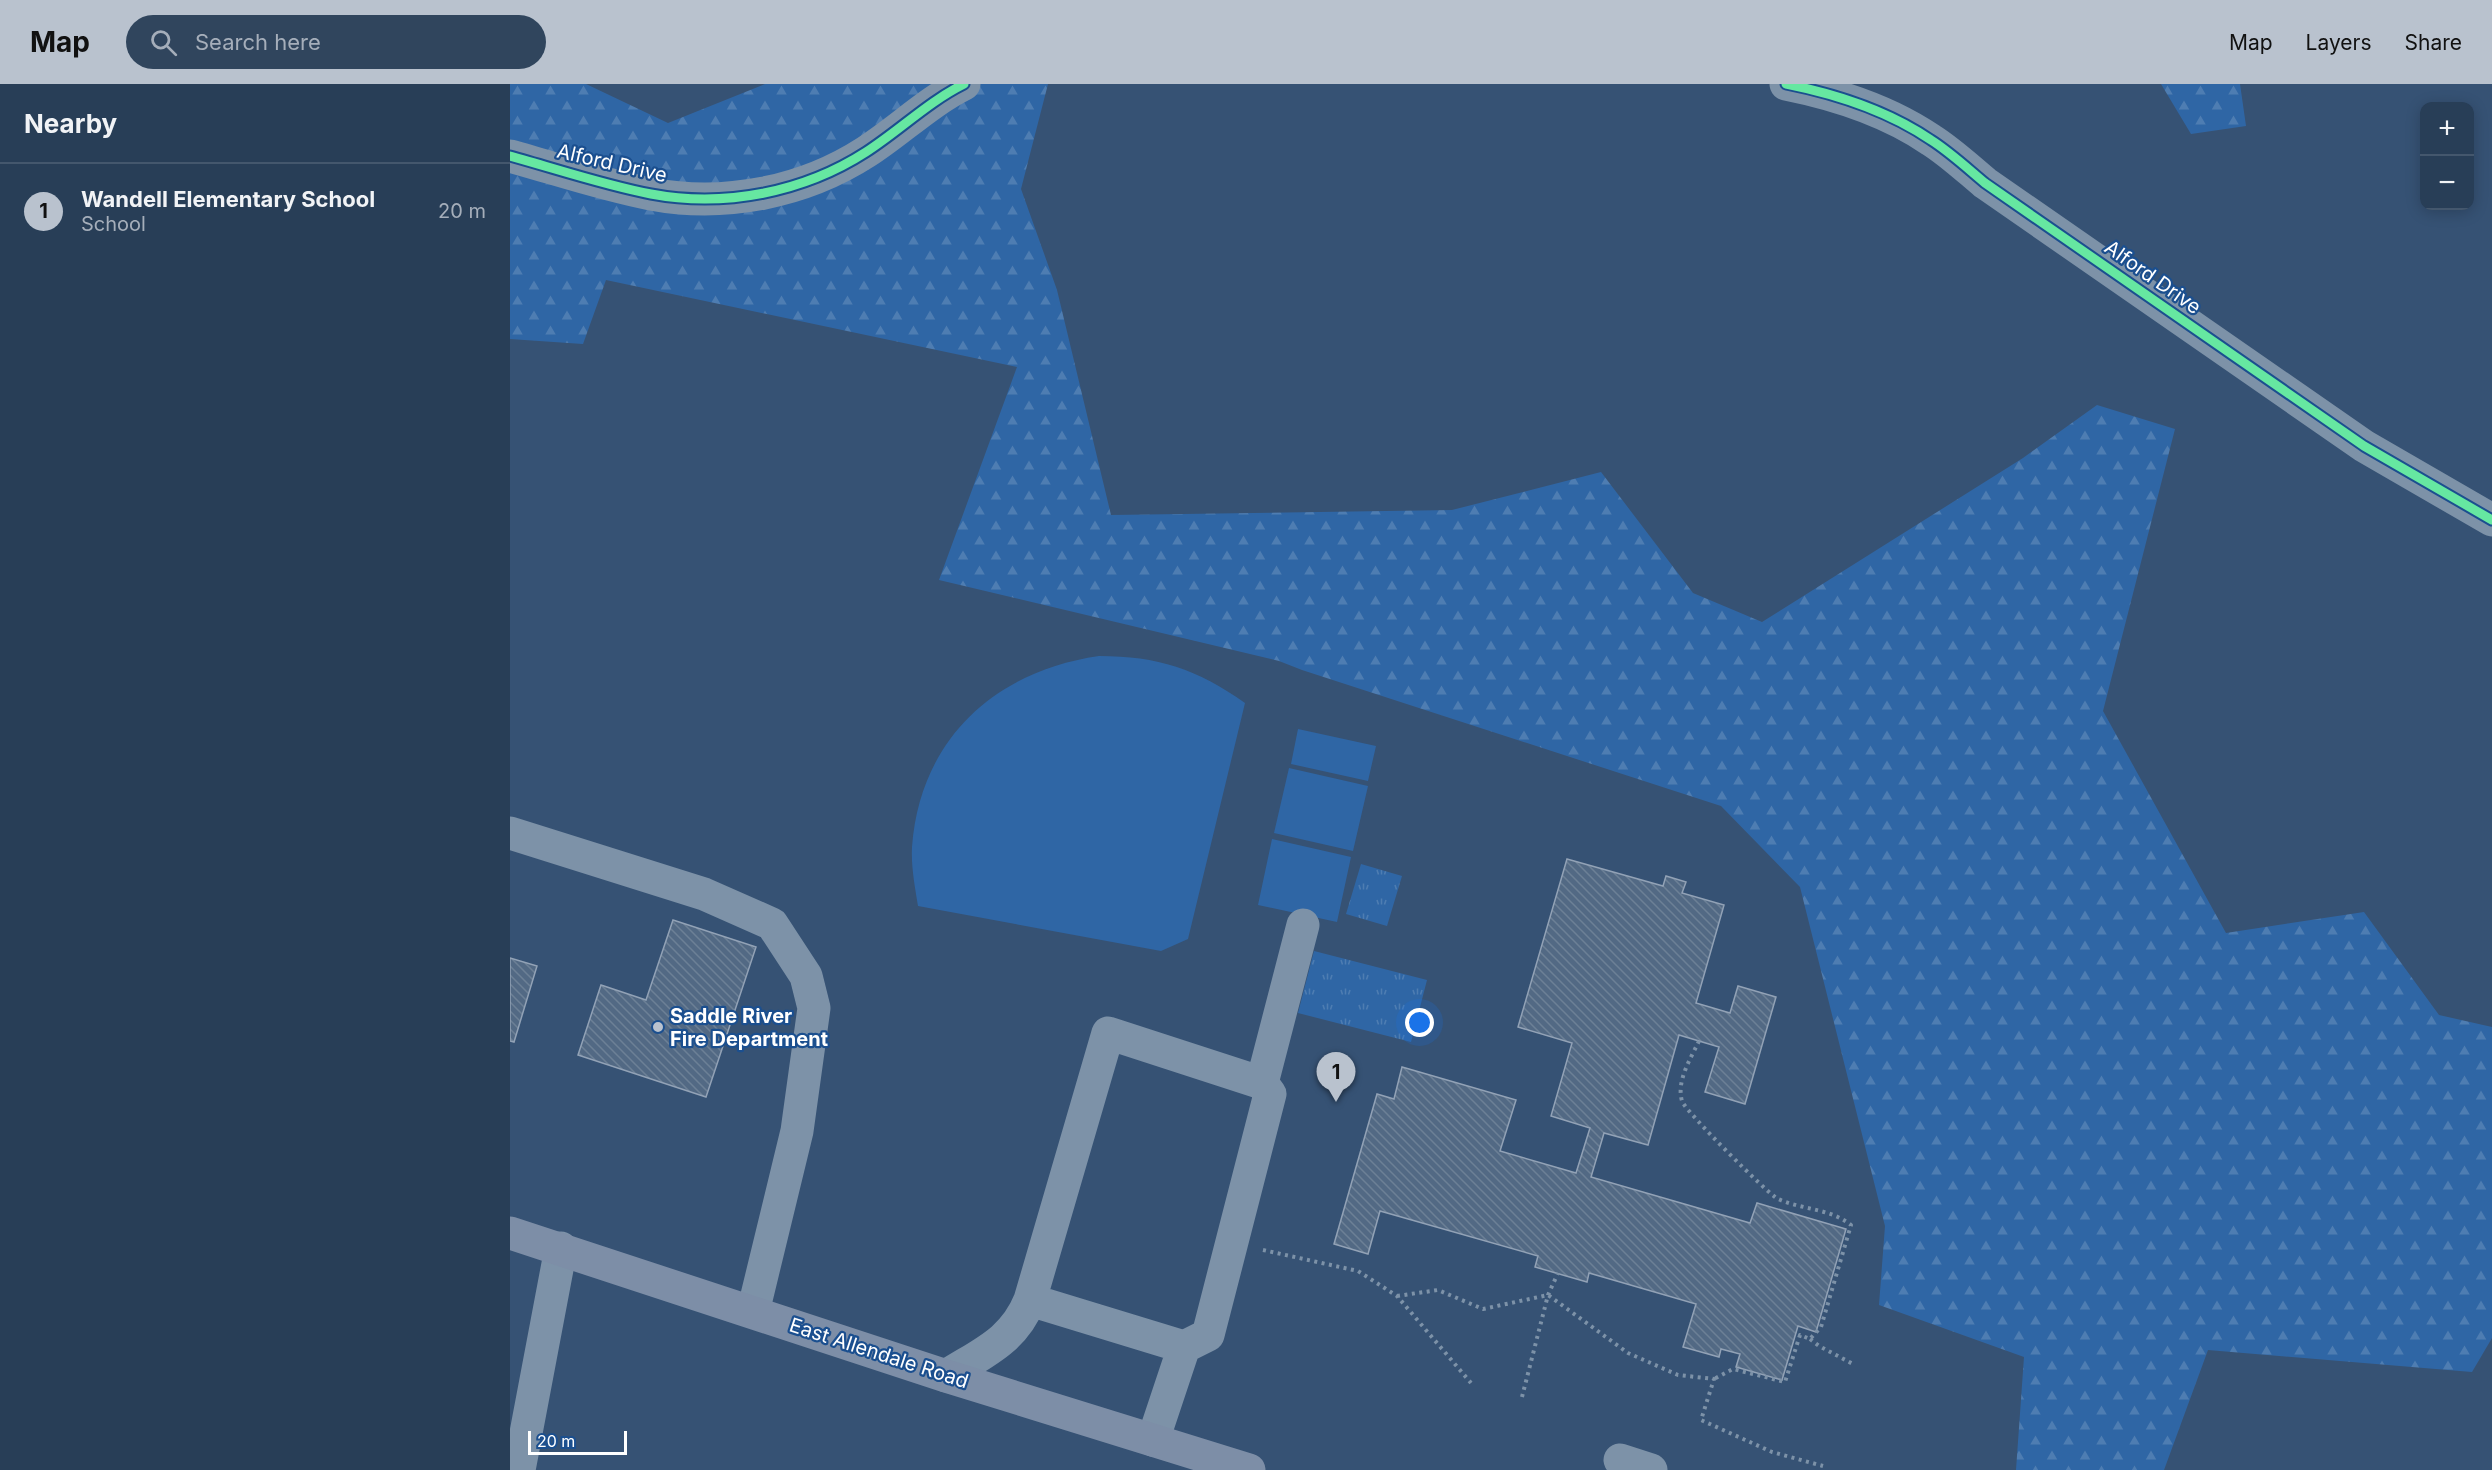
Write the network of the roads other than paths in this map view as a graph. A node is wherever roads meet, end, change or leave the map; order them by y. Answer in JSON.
{"nodes":[{"id":1,"x":964,"y":84,"type":"edge"},
{"id":2,"x":1785,"y":84,"type":"edge"},
{"id":3,"x":510,"y":156,"type":"edge"},
{"id":4,"x":2492,"y":520,"type":"edge"},
{"id":5,"x":510,"y":833,"type":"edge"},
{"id":6,"x":1304,"y":925,"type":"dead end"},
{"id":7,"x":1262,"y":1083,"type":"junction"},
{"id":8,"x":510,"y":1233,"type":"edge"},
{"id":9,"x":561,"y":1248,"type":"junction"},
{"id":10,"x":1029,"y":1300,"type":"junction"},
{"id":11,"x":753,"y":1312,"type":"junction"},
{"id":12,"x":1184,"y":1347,"type":"junction"},
{"id":13,"x":946,"y":1376,"type":"junction"},
{"id":14,"x":1153,"y":1440,"type":"junction"},
{"id":15,"x":1620,"y":1460,"type":"dead end"},
{"id":16,"x":1205,"y":1463,"type":"edge"},
{"id":17,"x":519,"y":1470,"type":"edge"},
{"id":18,"x":1249,"y":1470,"type":"edge"},
{"id":19,"x":1651,"y":1470,"type":"edge"}],
"edges":[{"from":1,"to":3,"type":"street","name":"Alford Drive"},
{"from":2,"to":4,"type":"street","name":"Alford Drive"},
{"from":5,"to":11,"type":"street"},
{"from":6,"to":7,"type":"street"},
{"from":7,"to":10,"type":"street"},
{"from":7,"to":12,"type":"street"},
{"from":8,"to":9,"type":"main road","name":"East Allendale Road"},
{"from":9,"to":11,"type":"main road","name":"East Allendale Road"},
{"from":9,"to":17,"type":"street"},
{"from":10,"to":12,"type":"street"},
{"from":10,"to":13,"type":"street"},
{"from":11,"to":13,"type":"main road","name":"East Allendale Road"},
{"from":12,"to":14,"type":"street"},
{"from":13,"to":14,"type":"main road","name":"East Allendale Road"},
{"from":14,"to":16,"type":"main road","name":"East Allendale Road"},
{"from":15,"to":19,"type":"street"},
{"from":16,"to":18,"type":"main road","name":"East Allendale Road"}]}
